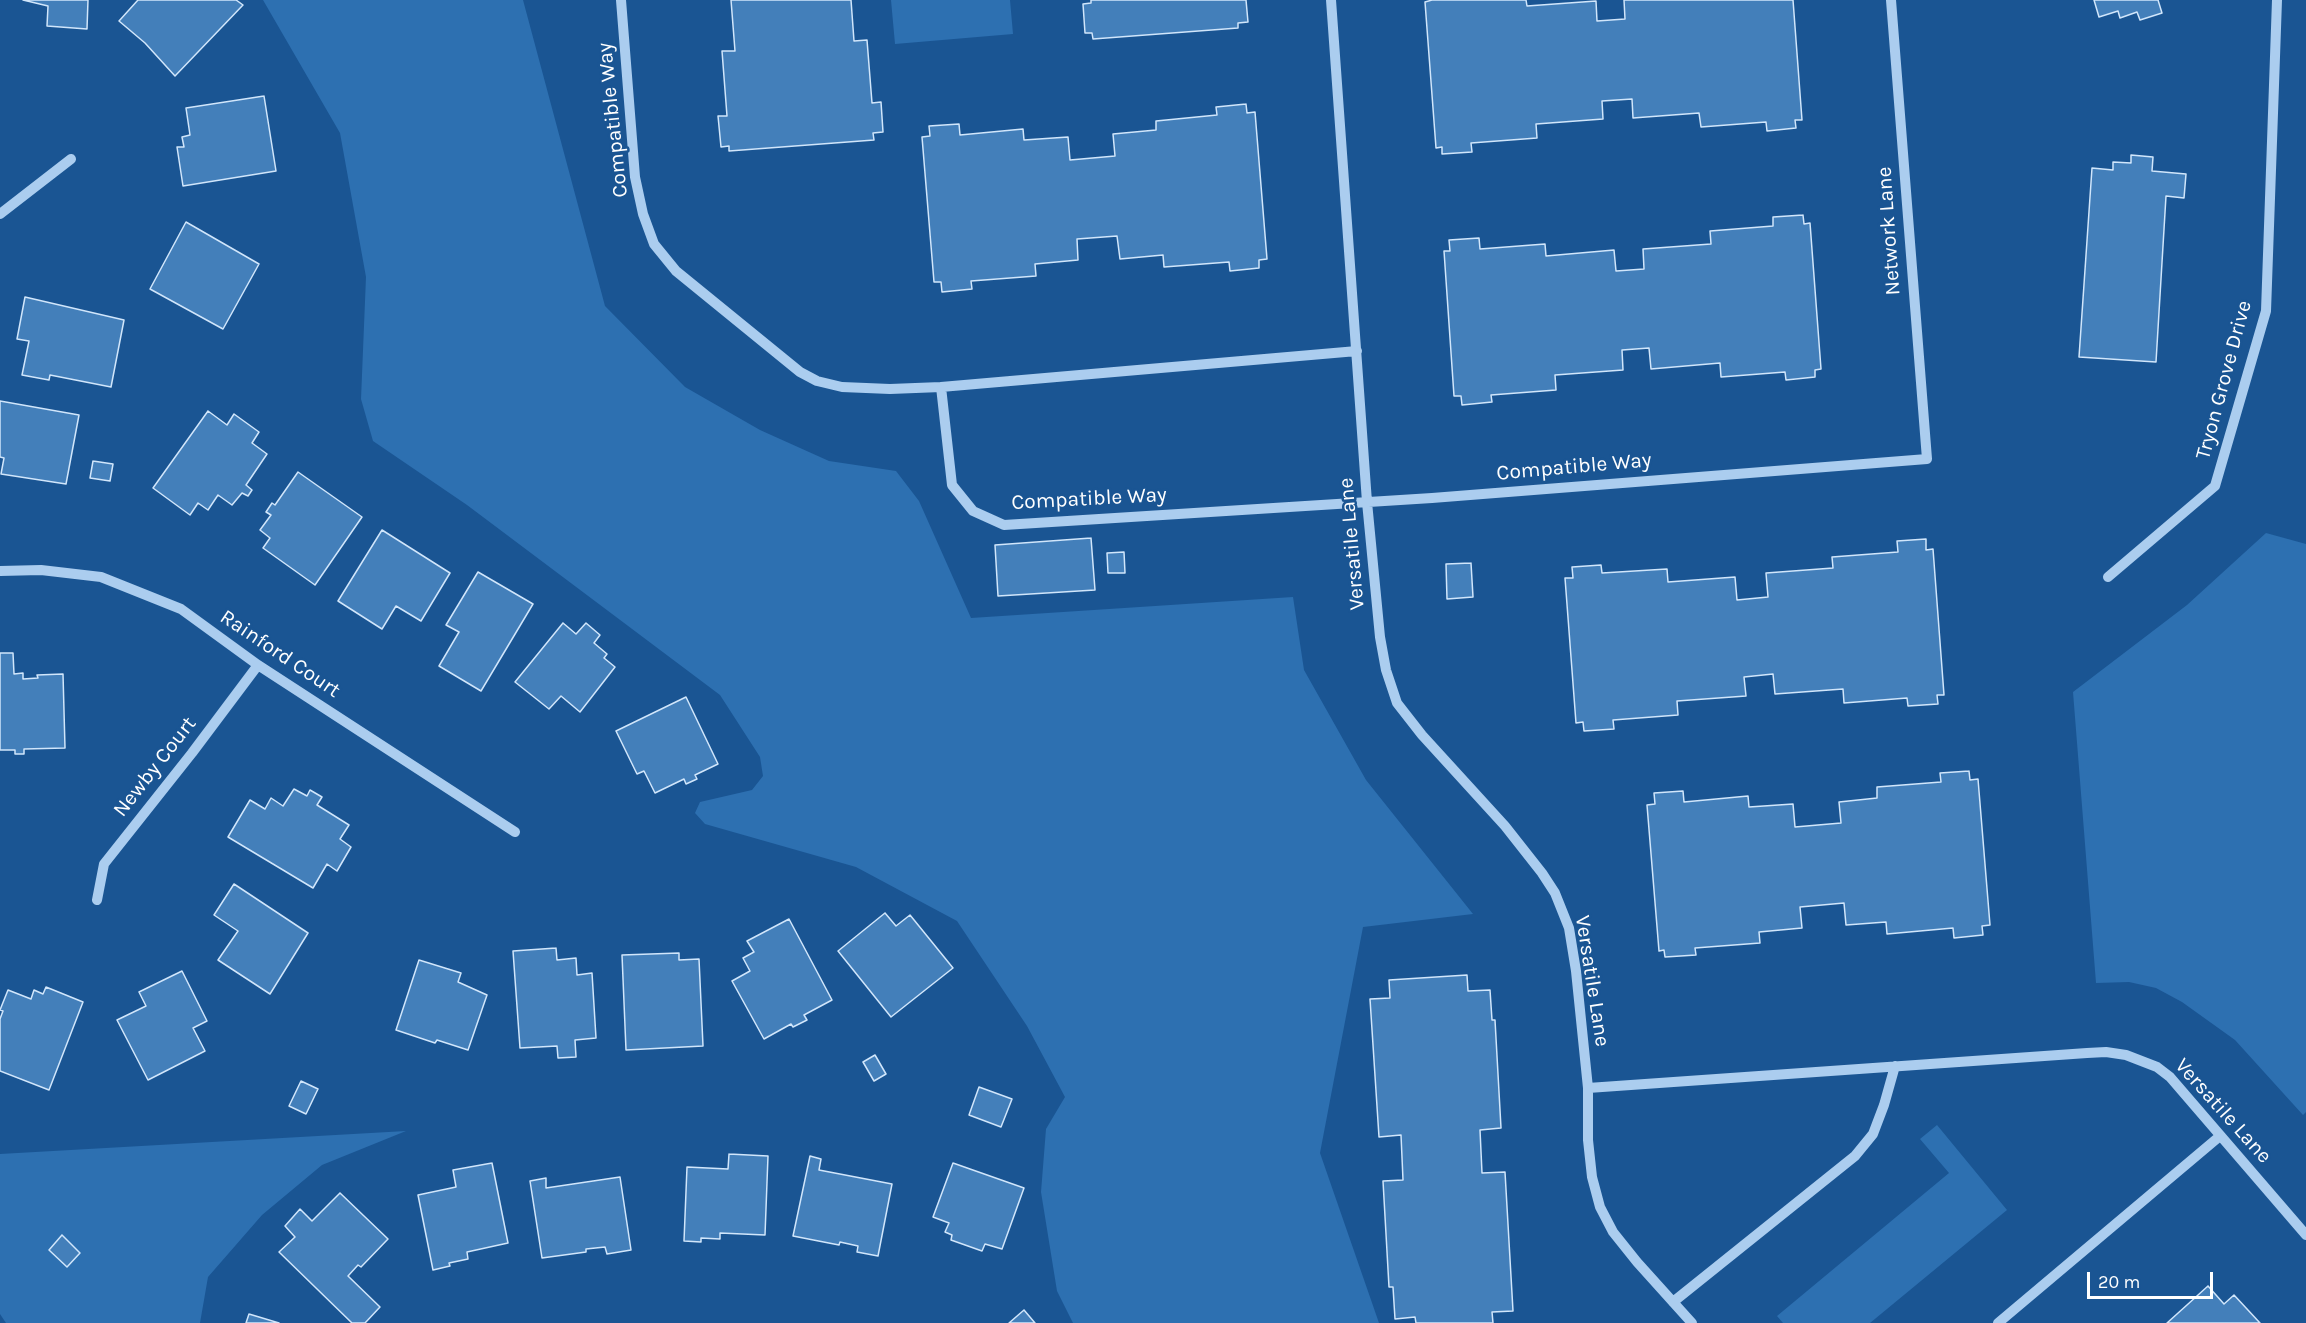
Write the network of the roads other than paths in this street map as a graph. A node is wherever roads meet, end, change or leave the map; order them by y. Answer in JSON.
{"nodes":[{"id":1,"x":621,"y":0,"type":"edge"},
{"id":2,"x":1331,"y":0,"type":"edge"},
{"id":3,"x":1891,"y":0,"type":"edge"},
{"id":4,"x":2277,"y":0,"type":"edge"},
{"id":5,"x":71,"y":159,"type":"dead end"},
{"id":6,"x":0,"y":214,"type":"edge"},
{"id":7,"x":1357,"y":351,"type":"junction"},
{"id":8,"x":941,"y":387,"type":"junction"},
{"id":9,"x":1927,"y":459,"type":"joint"},
{"id":10,"x":1367,"y":502,"type":"junction"},
{"id":11,"x":0,"y":571,"type":"edge"},
{"id":12,"x":2108,"y":577,"type":"dead end"},
{"id":13,"x":258,"y":665,"type":"junction"},
{"id":14,"x":515,"y":832,"type":"dead end"},
{"id":15,"x":97,"y":900,"type":"dead end"},
{"id":16,"x":1895,"y":1066,"type":"junction"},
{"id":17,"x":1588,"y":1088,"type":"junction"},
{"id":18,"x":2220,"y":1136,"type":"junction"},
{"id":19,"x":2306,"y":1235,"type":"edge"},
{"id":20,"x":1673,"y":1302,"type":"junction"},
{"id":21,"x":1692,"y":1323,"type":"edge"},
{"id":22,"x":1998,"y":1323,"type":"edge"}],
"edges":[{"from":1,"to":8,"type":"street","name":"Compatible Way"},
{"from":2,"to":7,"type":"street","name":"Versatile Lane"},
{"from":3,"to":9,"type":"street","name":"Network Lane"},
{"from":4,"to":12,"type":"street","name":"Tryon Grove Drive"},
{"from":5,"to":6,"type":"street"},
{"from":7,"to":8,"type":"street"},
{"from":7,"to":10,"type":"street","name":"Versatile Lane"},
{"from":8,"to":10,"type":"street","name":"Compatible Way"},
{"from":9,"to":10,"type":"street","name":"Compatible Way"},
{"from":10,"to":17,"type":"street","name":"Versatile Lane"},
{"from":11,"to":13,"type":"street","name":"Rainford Court"},
{"from":13,"to":14,"type":"street","name":"Rainford Court"},
{"from":13,"to":15,"type":"street","name":"Newby Court"},
{"from":16,"to":17,"type":"street","name":"Versatile Lane"},
{"from":16,"to":18,"type":"street","name":"Versatile Lane"},
{"from":16,"to":20,"type":"street"},
{"from":17,"to":20,"type":"street"},
{"from":18,"to":19,"type":"street","name":"Versatile Lane"},
{"from":18,"to":22,"type":"street"},
{"from":20,"to":21,"type":"street"}]}
